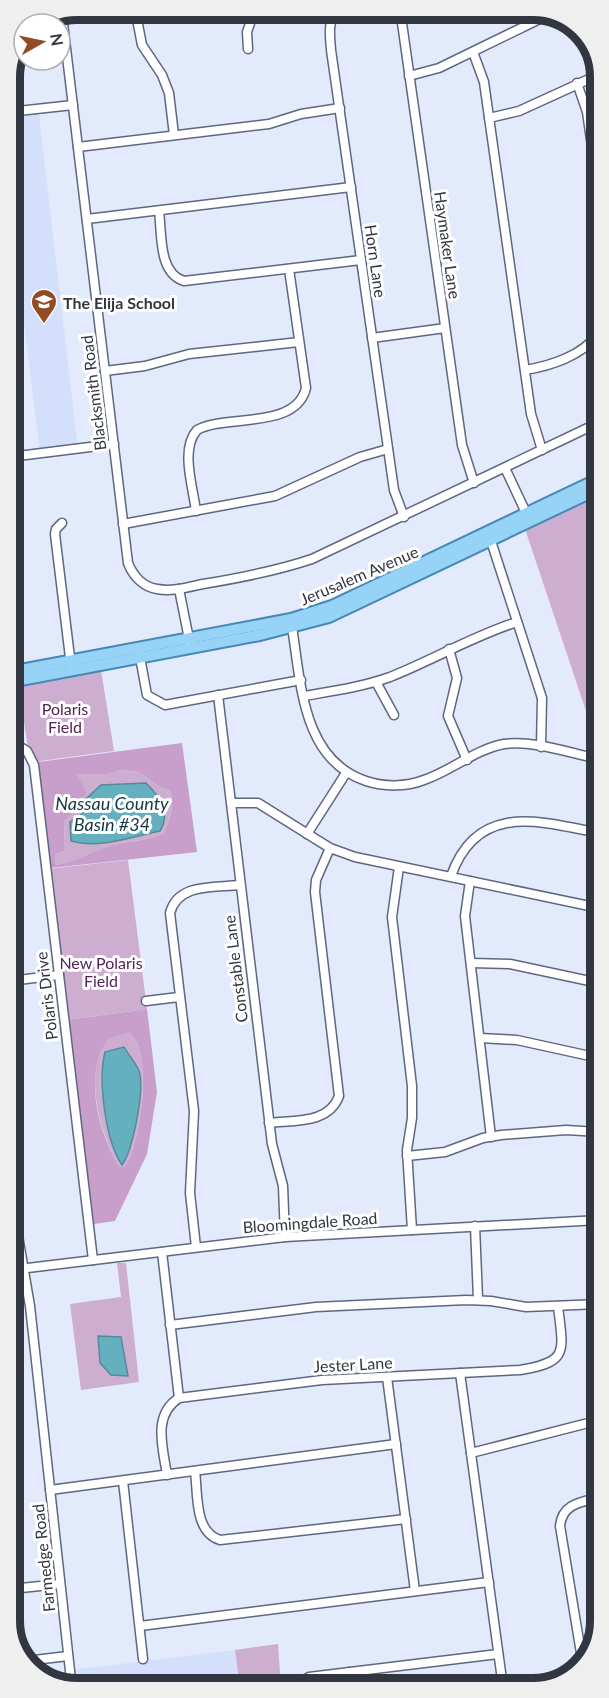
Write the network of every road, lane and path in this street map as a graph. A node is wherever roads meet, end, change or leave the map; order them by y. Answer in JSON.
{"nodes":[{"id":1,"x":137,"y":20,"type":"edge"},
{"id":2,"x":251,"y":20,"type":"edge"},
{"id":3,"x":333,"y":20,"type":"edge"},
{"id":4,"x":401,"y":20,"type":"edge"},
{"id":5,"x":537,"y":20,"type":"edge"},
{"id":6,"x":248,"y":49,"type":"dead end"},
{"id":7,"x":473,"y":52,"type":"junction"},
{"id":8,"x":69,"y":72,"type":"edge"},
{"id":9,"x":409,"y":76,"type":"junction"},
{"id":10,"x":590,"y":78,"type":"edge"},
{"id":11,"x":577,"y":83,"type":"junction"},
{"id":12,"x":73,"y":105,"type":"junction"},
{"id":13,"x":340,"y":108,"type":"junction"},
{"id":14,"x":20,"y":110,"type":"edge"},
{"id":15,"x":489,"y":117,"type":"junction"},
{"id":16,"x":590,"y":133,"type":"edge"},
{"id":17,"x":174,"y":135,"type":"junction"},
{"id":18,"x":78,"y":147,"type":"junction"},
{"id":19,"x":351,"y":187,"type":"junction"},
{"id":20,"x":159,"y":211,"type":"junction"},
{"id":21,"x":87,"y":219,"type":"junction"},
{"id":22,"x":361,"y":260,"type":"junction"},
{"id":23,"x":289,"y":269,"type":"junction"},
{"id":24,"x":445,"y":328,"type":"junction"},
{"id":25,"x":372,"y":338,"type":"junction"},
{"id":26,"x":299,"y":342,"type":"junction"},
{"id":27,"x":590,"y":343,"type":"edge"},
{"id":28,"x":525,"y":370,"type":"junction"},
{"id":29,"x":105,"y":371,"type":"junction"},
{"id":30,"x":590,"y":427,"type":"edge"},
{"id":31,"x":114,"y":444,"type":"junction"},
{"id":32,"x":388,"y":449,"type":"junction"},
{"id":33,"x":542,"y":450,"type":"junction"},
{"id":34,"x":20,"y":456,"type":"edge"},
{"id":35,"x":505,"y":468,"type":"junction"},
{"id":36,"x":474,"y":483,"type":"junction"},
{"id":37,"x":590,"y":483,"type":"edge"},
{"id":38,"x":590,"y":492,"type":"edge"},
{"id":39,"x":196,"y":511,"type":"junction"},
{"id":40,"x":404,"y":517,"type":"junction"},
{"id":41,"x":528,"y":518,"type":"junction"},
{"id":42,"x":62,"y":523,"type":"dead end"},
{"id":43,"x":123,"y":524,"type":"junction"},
{"id":44,"x":490,"y":536,"type":"junction"},
{"id":45,"x":179,"y":589,"type":"junction"},
{"id":46,"x":517,"y":622,"type":"junction"},
{"id":47,"x":292,"y":624,"type":"junction"},
{"id":48,"x":189,"y":644,"type":"junction"},
{"id":49,"x":449,"y":649,"type":"junction"},
{"id":50,"x":139,"y":653,"type":"junction"},
{"id":51,"x":71,"y":665,"type":"junction"},
{"id":52,"x":20,"y":671,"type":"edge"},
{"id":53,"x":20,"y":679,"type":"edge"},
{"id":54,"x":301,"y":680,"type":"junction"},
{"id":55,"x":376,"y":681,"type":"junction"},
{"id":56,"x":218,"y":696,"type":"junction"},
{"id":57,"x":304,"y":696,"type":"junction"},
{"id":58,"x":394,"y":715,"type":"dead end"},
{"id":59,"x":20,"y":744,"type":"edge"},
{"id":60,"x":541,"y":747,"type":"junction"},
{"id":61,"x":590,"y":757,"type":"edge"},
{"id":62,"x":467,"y":760,"type":"junction"},
{"id":63,"x":346,"y":773,"type":"junction"},
{"id":64,"x":232,"y":803,"type":"junction"},
{"id":65,"x":590,"y":831,"type":"edge"},
{"id":66,"x":307,"y":834,"type":"junction"},
{"id":67,"x":330,"y":848,"type":"junction"},
{"id":68,"x":399,"y":867,"type":"junction"},
{"id":69,"x":451,"y":876,"type":"junction"},
{"id":70,"x":470,"y":881,"type":"junction"},
{"id":71,"x":240,"y":885,"type":"junction"},
{"id":72,"x":590,"y":906,"type":"edge"},
{"id":73,"x":471,"y":963,"type":"junction"},
{"id":74,"x":59,"y":975,"type":"junction"},
{"id":75,"x":20,"y":980,"type":"edge"},
{"id":76,"x":590,"y":981,"type":"edge"},
{"id":77,"x":179,"y":997,"type":"junction"},
{"id":78,"x":146,"y":1001,"type":"dead end"},
{"id":79,"x":480,"y":1038,"type":"junction"},
{"id":80,"x":590,"y":1056,"type":"edge"},
{"id":81,"x":269,"y":1123,"type":"junction"},
{"id":82,"x":590,"y":1131,"type":"edge"},
{"id":83,"x":491,"y":1137,"type":"junction"},
{"id":84,"x":407,"y":1156,"type":"junction"},
{"id":85,"x":590,"y":1220,"type":"edge"},
{"id":86,"x":475,"y":1226,"type":"junction"},
{"id":87,"x":412,"y":1230,"type":"junction"},
{"id":88,"x":285,"y":1237,"type":"junction"},
{"id":89,"x":196,"y":1247,"type":"junction"},
{"id":90,"x":162,"y":1252,"type":"junction"},
{"id":91,"x":20,"y":1254,"type":"edge"},
{"id":92,"x":93,"y":1260,"type":"junction"},
{"id":93,"x":20,"y":1268,"type":"edge"},
{"id":94,"x":23,"y":1268,"type":"junction"},
{"id":95,"x":478,"y":1299,"type":"junction"},
{"id":96,"x":590,"y":1304,"type":"edge"},
{"id":97,"x":558,"y":1306,"type":"junction"},
{"id":98,"x":170,"y":1325,"type":"junction"},
{"id":99,"x":460,"y":1373,"type":"junction"},
{"id":100,"x":387,"y":1377,"type":"junction"},
{"id":101,"x":179,"y":1398,"type":"junction"},
{"id":102,"x":590,"y":1423,"type":"edge"},
{"id":103,"x":396,"y":1444,"type":"junction"},
{"id":104,"x":471,"y":1454,"type":"junction"},
{"id":105,"x":195,"y":1471,"type":"junction"},
{"id":106,"x":167,"y":1474,"type":"junction"},
{"id":107,"x":123,"y":1480,"type":"junction"},
{"id":108,"x":50,"y":1490,"type":"junction"},
{"id":109,"x":590,"y":1500,"type":"edge"},
{"id":110,"x":406,"y":1519,"type":"junction"},
{"id":111,"x":489,"y":1582,"type":"junction"},
{"id":112,"x":60,"y":1584,"type":"junction"},
{"id":113,"x":20,"y":1589,"type":"edge"},
{"id":114,"x":415,"y":1591,"type":"junction"},
{"id":115,"x":140,"y":1626,"type":"junction"},
{"id":116,"x":581,"y":1652,"type":"edge"},
{"id":117,"x":498,"y":1654,"type":"junction"},
{"id":118,"x":68,"y":1656,"type":"junction"},
{"id":119,"x":143,"y":1659,"type":"dead end"},
{"id":120,"x":34,"y":1660,"type":"edge"},
{"id":121,"x":349,"y":1672,"type":"junction"},
{"id":122,"x":71,"y":1678,"type":"edge"},
{"id":123,"x":307,"y":1678,"type":"edge"},
{"id":124,"x":350,"y":1678,"type":"edge"},
{"id":125,"x":502,"y":1678,"type":"edge"}],
"edges":[{"from":1,"to":17,"type":"street"},
{"from":2,"to":6,"type":"street"},
{"from":3,"to":13,"type":"street","name":"Horn Lane"},
{"from":4,"to":9,"type":"street","name":"Haymaker Lane"},
{"from":5,"to":7,"type":"street"},
{"from":7,"to":9,"type":"street"},
{"from":7,"to":15,"type":"street"},
{"from":8,"to":12,"type":"street","name":"Blacksmith Road"},
{"from":9,"to":24,"type":"street","name":"Haymaker Lane"},
{"from":10,"to":11,"type":"street"},
{"from":11,"to":15,"type":"street"},
{"from":11,"to":16,"type":"street"},
{"from":12,"to":14,"type":"street"},
{"from":12,"to":18,"type":"street","name":"Blacksmith Road"},
{"from":13,"to":17,"type":"street"},
{"from":13,"to":19,"type":"street","name":"Horn Lane"},
{"from":15,"to":28,"type":"street"},
{"from":17,"to":18,"type":"street"},
{"from":18,"to":21,"type":"street","name":"Blacksmith Road"},
{"from":19,"to":20,"type":"street"},
{"from":19,"to":22,"type":"street","name":"Horn Lane"},
{"from":20,"to":21,"type":"street"},
{"from":20,"to":23,"type":"street"},
{"from":21,"to":29,"type":"street","name":"Blacksmith Road"},
{"from":22,"to":23,"type":"street"},
{"from":22,"to":25,"type":"street","name":"Horn Lane"},
{"from":23,"to":26,"type":"street"},
{"from":24,"to":25,"type":"street"},
{"from":24,"to":36,"type":"street","name":"Haymaker Lane"},
{"from":25,"to":32,"type":"street","name":"Horn Lane"},
{"from":26,"to":29,"type":"street"},
{"from":26,"to":39,"type":"street"},
{"from":27,"to":28,"type":"street"},
{"from":28,"to":33,"type":"street"},
{"from":29,"to":31,"type":"street","name":"Blacksmith Road"},
{"from":30,"to":33,"type":"street"},
{"from":31,"to":34,"type":"street"},
{"from":31,"to":43,"type":"street","name":"Blacksmith Road"},
{"from":32,"to":39,"type":"street"},
{"from":32,"to":40,"type":"street","name":"Horn Lane"},
{"from":33,"to":35,"type":"street"},
{"from":35,"to":36,"type":"street","name":"Blacksmith Road"},
{"from":35,"to":41,"type":"street"},
{"from":36,"to":40,"type":"street","name":"Blacksmith Road"},
{"from":37,"to":41,"type":"main road","name":"Jerusalem Avenue"},
{"from":38,"to":41,"type":"main road","name":"Jerusalem Avenue"},
{"from":39,"to":43,"type":"street"},
{"from":40,"to":45,"type":"street","name":"Blacksmith Road"},
{"from":41,"to":44,"type":"main road","name":"Jerusalem Avenue"},
{"from":42,"to":51,"type":"street"},
{"from":43,"to":45,"type":"street","name":"Blacksmith Road"},
{"from":44,"to":46,"type":"street"},
{"from":44,"to":47,"type":"main road","name":"Jerusalem Avenue"},
{"from":45,"to":48,"type":"street"},
{"from":46,"to":49,"type":"street"},
{"from":46,"to":60,"type":"street"},
{"from":47,"to":48,"type":"main road","name":"Jerusalem Avenue"},
{"from":47,"to":54,"type":"street"},
{"from":48,"to":50,"type":"main road","name":"Jerusalem Avenue"},
{"from":49,"to":55,"type":"street"},
{"from":49,"to":62,"type":"street"},
{"from":50,"to":51,"type":"main road","name":"Jerusalem Avenue"},
{"from":50,"to":56,"type":"street"},
{"from":51,"to":52,"type":"main road","name":"Jerusalem Avenue"},
{"from":51,"to":53,"type":"main road","name":"Jerusalem Avenue"},
{"from":54,"to":56,"type":"street"},
{"from":54,"to":57,"type":"street"},
{"from":55,"to":57,"type":"street"},
{"from":55,"to":58,"type":"street"},
{"from":56,"to":64,"type":"street","name":"Constable Lane"},
{"from":57,"to":63,"type":"street"},
{"from":59,"to":74,"type":"street","name":"Polaris Drive"},
{"from":60,"to":61,"type":"street"},
{"from":60,"to":62,"type":"street"},
{"from":62,"to":63,"type":"street"},
{"from":63,"to":66,"type":"street"},
{"from":64,"to":66,"type":"street"},
{"from":64,"to":71,"type":"street","name":"Constable Lane"},
{"from":65,"to":69,"type":"street"},
{"from":66,"to":67,"type":"street"},
{"from":67,"to":68,"type":"street"},
{"from":67,"to":81,"type":"street"},
{"from":68,"to":69,"type":"street"},
{"from":68,"to":84,"type":"street"},
{"from":69,"to":70,"type":"street"},
{"from":70,"to":72,"type":"street"},
{"from":70,"to":73,"type":"street"},
{"from":71,"to":77,"type":"street"},
{"from":71,"to":81,"type":"street","name":"Constable Lane"},
{"from":73,"to":76,"type":"street"},
{"from":73,"to":79,"type":"street"},
{"from":74,"to":75,"type":"street"},
{"from":74,"to":92,"type":"street","name":"Polaris Drive"},
{"from":77,"to":78,"type":"street"},
{"from":77,"to":89,"type":"street"},
{"from":79,"to":80,"type":"street"},
{"from":79,"to":83,"type":"street"},
{"from":81,"to":88,"type":"street","name":"Constable Lane"},
{"from":82,"to":83,"type":"street"},
{"from":83,"to":84,"type":"street"},
{"from":84,"to":87,"type":"street"},
{"from":85,"to":86,"type":"street","name":"Bloomingdale Road"},
{"from":86,"to":87,"type":"street","name":"Bloomingdale Road"},
{"from":86,"to":95,"type":"street"},
{"from":87,"to":88,"type":"street","name":"Bloomingdale Road"},
{"from":88,"to":89,"type":"street","name":"Bloomingdale Road"},
{"from":89,"to":90,"type":"street","name":"Bloomingdale Road"},
{"from":90,"to":92,"type":"street","name":"Bloomingdale Road"},
{"from":90,"to":98,"type":"street"},
{"from":91,"to":94,"type":"street","name":"Farmedge Road"},
{"from":92,"to":94,"type":"street","name":"Bloomingdale Road"},
{"from":93,"to":94,"type":"street","name":"Bloomingdale Road"},
{"from":94,"to":108,"type":"street","name":"Farmedge Road"},
{"from":95,"to":97,"type":"street"},
{"from":95,"to":98,"type":"street"},
{"from":96,"to":97,"type":"street"},
{"from":97,"to":99,"type":"street","name":"Jester Lane"},
{"from":98,"to":101,"type":"street"},
{"from":99,"to":100,"type":"street","name":"Jester Lane"},
{"from":99,"to":104,"type":"street"},
{"from":100,"to":101,"type":"street","name":"Jester Lane"},
{"from":100,"to":103,"type":"street"},
{"from":101,"to":106,"type":"street"},
{"from":102,"to":104,"type":"street"},
{"from":103,"to":105,"type":"street"},
{"from":103,"to":110,"type":"street"},
{"from":104,"to":111,"type":"street"},
{"from":105,"to":106,"type":"street"},
{"from":105,"to":110,"type":"street"},
{"from":106,"to":107,"type":"street"},
{"from":107,"to":108,"type":"street"},
{"from":107,"to":115,"type":"street"},
{"from":108,"to":112,"type":"street","name":"Farmedge Road"},
{"from":109,"to":116,"type":"street"},
{"from":110,"to":114,"type":"street"},
{"from":111,"to":114,"type":"street"},
{"from":111,"to":117,"type":"street"},
{"from":112,"to":113,"type":"street"},
{"from":112,"to":118,"type":"street","name":"Farmedge Road"},
{"from":114,"to":115,"type":"street"},
{"from":115,"to":119,"type":"street"},
{"from":117,"to":121,"type":"street"},
{"from":117,"to":125,"type":"street"},
{"from":118,"to":120,"type":"street"},
{"from":118,"to":122,"type":"street","name":"Farmedge Road"},
{"from":121,"to":123,"type":"street"},
{"from":121,"to":124,"type":"street"}]}
